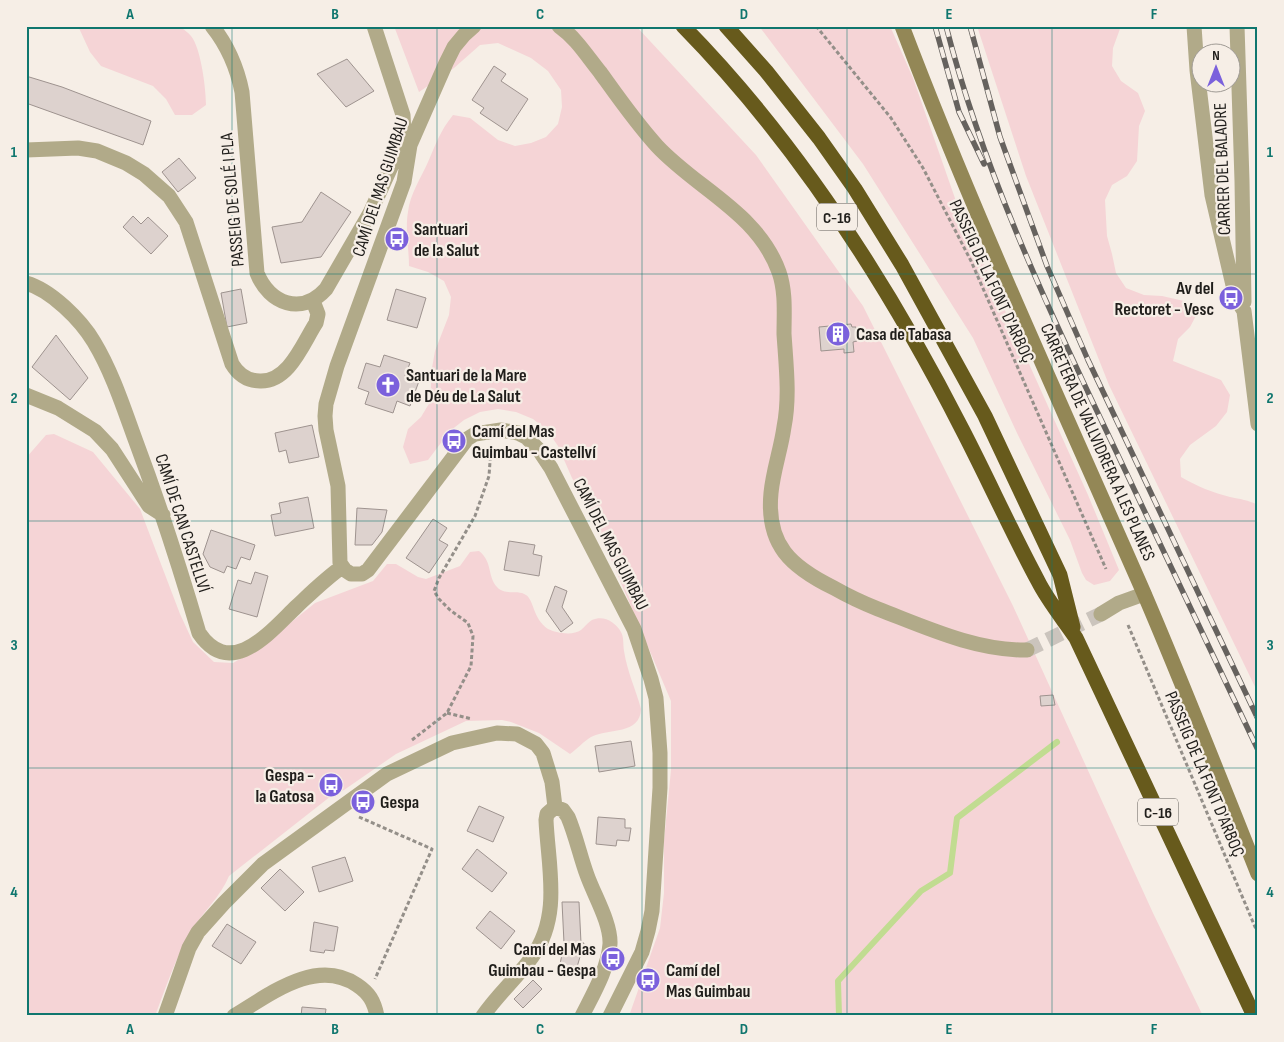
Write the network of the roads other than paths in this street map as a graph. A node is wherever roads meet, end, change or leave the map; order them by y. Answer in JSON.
{"nodes":[{"id":1,"x":212,"y":26,"type":"edge"},
{"id":2,"x":374,"y":26,"type":"edge"},
{"id":3,"x":474,"y":26,"type":"edge"},
{"id":4,"x":559,"y":26,"type":"edge"},
{"id":5,"x":683,"y":26,"type":"edge"},
{"id":6,"x":726,"y":26,"type":"edge"},
{"id":7,"x":902,"y":26,"type":"edge"},
{"id":8,"x":1194,"y":26,"type":"edge"},
{"id":9,"x":1237,"y":26,"type":"edge"},
{"id":10,"x":410,"y":145,"type":"junction"},
{"id":11,"x":26,"y":150,"type":"edge"},
{"id":12,"x":26,"y":283,"type":"edge"},
{"id":13,"x":313,"y":301,"type":"junction"},
{"id":14,"x":1244,"y":311,"type":"junction"},
{"id":15,"x":26,"y":395,"type":"edge"},
{"id":16,"x":1258,"y":424,"type":"edge"},
{"id":17,"x":163,"y":515,"type":"junction"},
{"id":18,"x":342,"y":567,"type":"junction"},
{"id":19,"x":1144,"y":594,"type":"junction"},
{"id":20,"x":1101,"y":614,"type":"tunnel mouth"},
{"id":21,"x":1076,"y":638,"type":"junction"},
{"id":22,"x":1027,"y":650,"type":"tunnel mouth"},
{"id":23,"x":555,"y":807,"type":"junction"},
{"id":24,"x":1258,"y":874,"type":"edge"},
{"id":25,"x":165,"y":1016,"type":"edge"},
{"id":26,"x":234,"y":1016,"type":"edge"},
{"id":27,"x":378,"y":1016,"type":"edge"},
{"id":28,"x":483,"y":1016,"type":"edge"},
{"id":29,"x":582,"y":1016,"type":"edge"},
{"id":30,"x":610,"y":1016,"type":"edge"},
{"id":31,"x":1254,"y":1016,"type":"edge"}],
"edges":[{"from":1,"to":13,"type":"street","name":"PASSEIG DE SOLÉ I PLA"},
{"from":2,"to":10,"type":"street"},
{"from":3,"to":10,"type":"street","name":"CAMÍ DEL MAS GUIMBAU"},
{"from":4,"to":22,"type":"street"},
{"from":5,"to":21,"type":"highway","number":"C-16"},
{"from":6,"to":21,"type":"highway","number":"C-16"},
{"from":7,"to":19,"type":"main road","name":"CARRETERA DE VALLVIDRERA A LES PLANES"},
{"from":8,"to":14,"type":"street"},
{"from":9,"to":14,"type":"street","name":"CARRER DEL BALADRE"},
{"from":10,"to":13,"type":"street"},
{"from":10,"to":18,"type":"street","name":"CAMÍ DEL MAS GUIMBAU"},
{"from":11,"to":13,"type":"street"},
{"from":12,"to":17,"type":"street","name":"CAMÍ DE CAN CASTELLVÍ"},
{"from":14,"to":16,"type":"street"},
{"from":15,"to":17,"type":"street"},
{"from":17,"to":18,"type":"street","name":"CAMÍ DE CAN CASTELLVÍ"},
{"from":18,"to":30,"type":"street","name":"CAMÍ DEL MAS GUIMBAU"},
{"from":19,"to":20,"type":"street"},
{"from":19,"to":24,"type":"main road","name":"CARRETERA DE VALLVIDRERA A LES PLANES"},
{"from":21,"to":31,"type":"highway","number":"C-16"},
{"from":23,"to":25,"type":"street"},
{"from":23,"to":28,"type":"street"},
{"from":23,"to":29,"type":"street"},
{"from":26,"to":27,"type":"street"}]}
